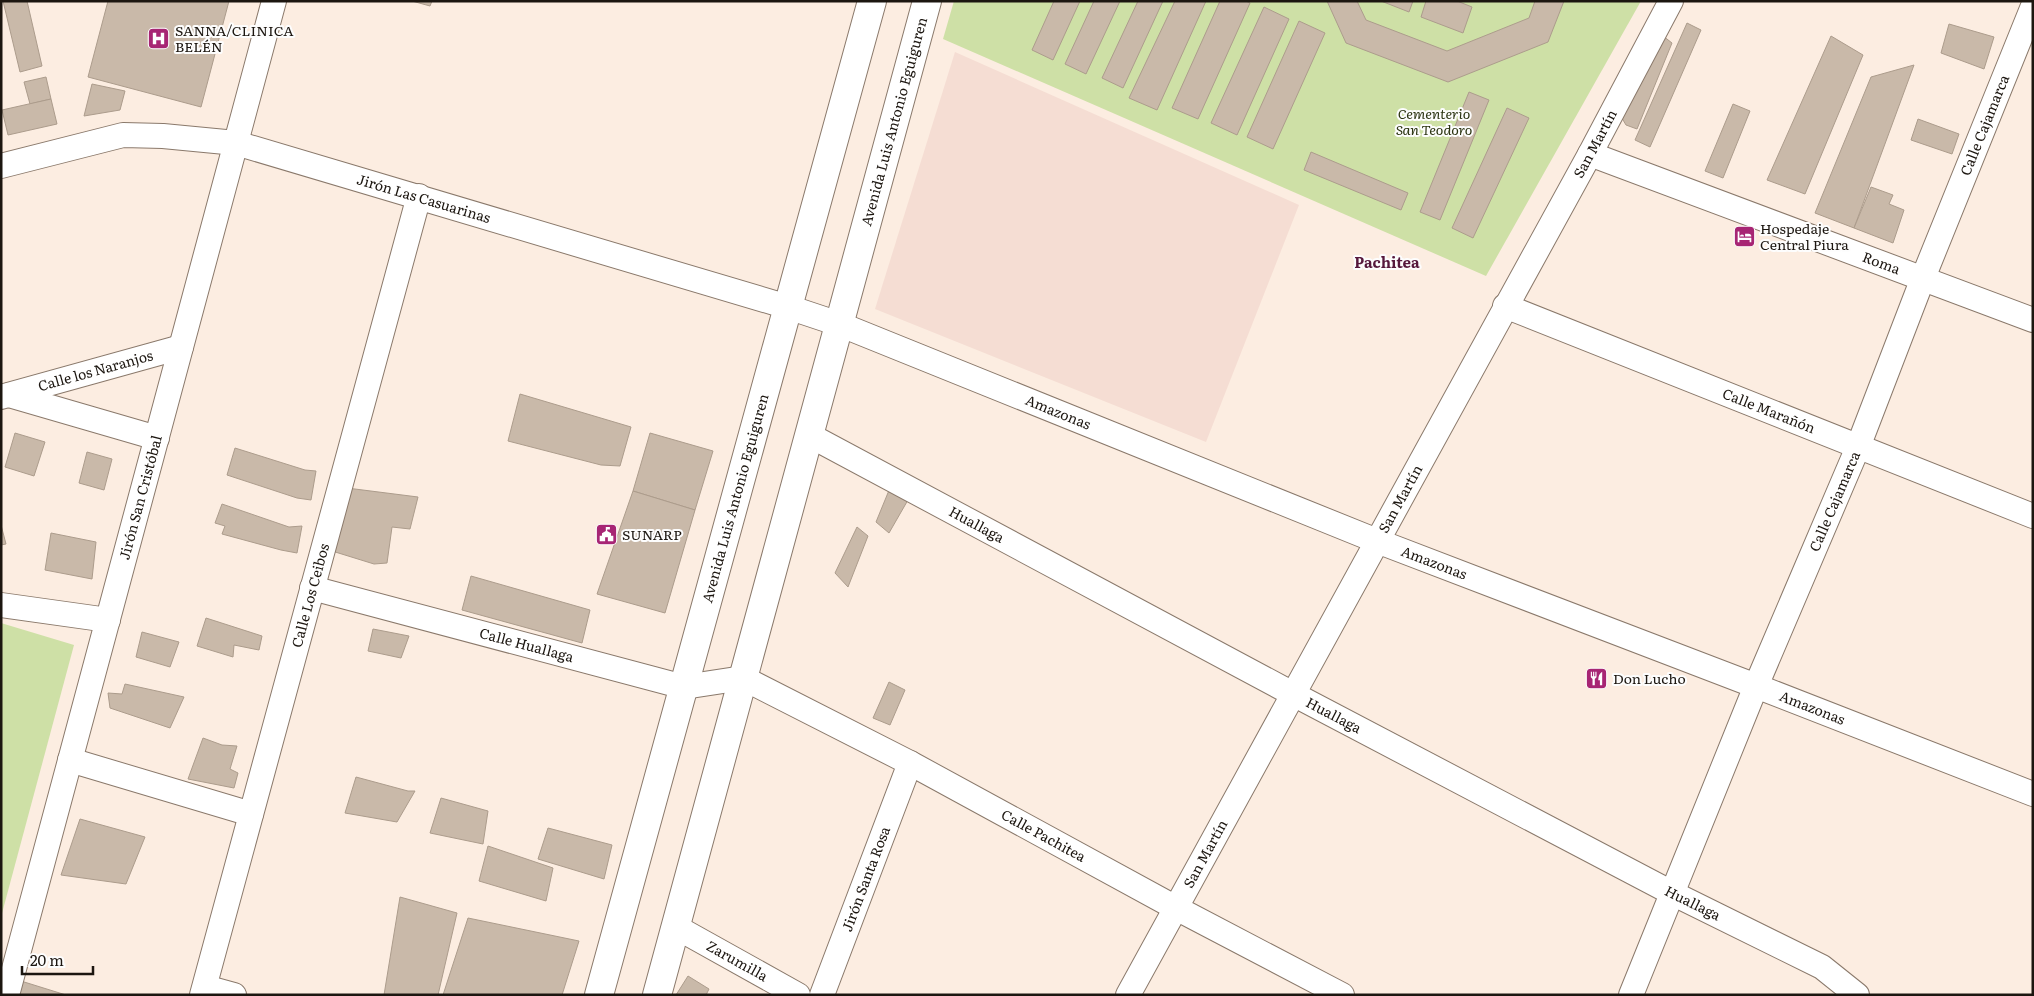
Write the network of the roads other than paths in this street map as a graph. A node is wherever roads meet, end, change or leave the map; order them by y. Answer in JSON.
{"nodes":[{"id":1,"x":274,"y":1,"type":"edge"},
{"id":2,"x":872,"y":1,"type":"edge"},
{"id":3,"x":927,"y":1,"type":"edge"},
{"id":4,"x":1672,"y":1,"type":"edge"},
{"id":5,"x":2033,"y":6,"type":"edge"},
{"id":6,"x":236,"y":143,"type":"junction"},
{"id":7,"x":1590,"y":154,"type":"junction"},
{"id":8,"x":1,"y":166,"type":"edge"},
{"id":9,"x":419,"y":196,"type":"junction"},
{"id":10,"x":1924,"y":278,"type":"junction"},
{"id":11,"x":1506,"y":306,"type":"junction"},
{"id":12,"x":788,"y":308,"type":"junction"},
{"id":13,"x":2033,"y":320,"type":"edge"},
{"id":14,"x":839,"y":324,"type":"junction"},
{"id":15,"x":181,"y":347,"type":"junction"},
{"id":16,"x":5,"y":396,"type":"edge"},
{"id":17,"x":809,"y":435,"type":"junction"},
{"id":18,"x":157,"y":438,"type":"junction"},
{"id":19,"x":1858,"y":447,"type":"junction"},
{"id":20,"x":2033,"y":516,"type":"edge"},
{"id":21,"x":1377,"y":541,"type":"junction"},
{"id":22,"x":312,"y":588,"type":"junction"},
{"id":23,"x":1,"y":605,"type":"edge"},
{"id":24,"x":108,"y":620,"type":"junction"},
{"id":25,"x":743,"y":678,"type":"junction"},
{"id":26,"x":1756,"y":686,"type":"junction"},
{"id":27,"x":684,"y":687,"type":"junction"},
{"id":28,"x":1293,"y":694,"type":"junction"},
{"id":29,"x":70,"y":760,"type":"junction"},
{"id":30,"x":910,"y":763,"type":"junction"},
{"id":31,"x":2033,"y":794,"type":"edge"},
{"id":32,"x":252,"y":814,"type":"junction"},
{"id":33,"x":1672,"y":892,"type":"junction"},
{"id":34,"x":1176,"y":908,"type":"junction"},
{"id":35,"x":676,"y":927,"type":"junction"},
{"id":36,"x":203,"y":991,"type":"edge"},
{"id":37,"x":8,"y":995,"type":"edge"},
{"id":38,"x":234,"y":995,"type":"edge"},
{"id":39,"x":599,"y":995,"type":"edge"},
{"id":40,"x":657,"y":995,"type":"edge"},
{"id":41,"x":798,"y":995,"type":"edge"},
{"id":42,"x":822,"y":995,"type":"edge"},
{"id":43,"x":1128,"y":995,"type":"edge"},
{"id":44,"x":1342,"y":995,"type":"edge"},
{"id":45,"x":1631,"y":995,"type":"edge"},
{"id":46,"x":1857,"y":995,"type":"edge"}],
"edges":[{"from":1,"to":6,"type":"street","name":"Jirón San Cristóbal"},
{"from":2,"to":12,"type":"main road","name":"Avenida Luis Antonio Eguiguren"},
{"from":3,"to":14,"type":"main road","name":"Avenida Luis Antonio Eguiguren"},
{"from":4,"to":7,"type":"street","name":"San Martín"},
{"from":5,"to":10,"type":"street","name":"Calle Cajamarca"},
{"from":6,"to":8,"type":"street","name":"Jirón Las Casuarinas"},
{"from":6,"to":9,"type":"street","name":"Jirón Las Casuarinas"},
{"from":6,"to":15,"type":"street","name":"Jirón San Cristóbal"},
{"from":7,"to":10,"type":"street","name":"Roma"},
{"from":7,"to":11,"type":"street","name":"San Martín"},
{"from":9,"to":12,"type":"street","name":"Jirón Las Casuarinas"},
{"from":9,"to":22,"type":"street","name":"Calle Los Ceibos"},
{"from":10,"to":13,"type":"street","name":"Roma"},
{"from":10,"to":19,"type":"street","name":"Calle Cajamarca"},
{"from":11,"to":19,"type":"street","name":"Calle Marañón"},
{"from":11,"to":21,"type":"street","name":"San Martín"},
{"from":12,"to":14,"type":"street","name":"Jirón Las Casuarinas"},
{"from":12,"to":27,"type":"main road","name":"Avenida Luis Antonio Eguiguren"},
{"from":14,"to":17,"type":"main road","name":"Avenida Luis Antonio Eguiguren"},
{"from":14,"to":21,"type":"street","name":"Amazonas"},
{"from":15,"to":16,"type":"street","name":"Calle los Naranjos"},
{"from":15,"to":18,"type":"street","name":"Jirón San Cristóbal"},
{"from":16,"to":18,"type":"street","name":"Calle los Naranjos"},
{"from":17,"to":25,"type":"main road","name":"Avenida Luis Antonio Eguiguren"},
{"from":17,"to":28,"type":"street","name":"Huallaga"},
{"from":18,"to":24,"type":"street","name":"Jirón San Cristóbal"},
{"from":19,"to":20,"type":"street","name":"Calle Marañón"},
{"from":19,"to":26,"type":"street","name":"Calle Cajamarca"},
{"from":21,"to":26,"type":"street","name":"Amazonas"},
{"from":21,"to":28,"type":"street","name":"San Martín"},
{"from":22,"to":27,"type":"street","name":"Calle Huallaga"},
{"from":22,"to":32,"type":"street","name":"Calle Los Ceibos"},
{"from":23,"to":24,"type":"street"},
{"from":24,"to":29,"type":"street","name":"Jirón San Cristóbal"},
{"from":25,"to":27,"type":"street","name":"Calle Huallaga"},
{"from":25,"to":30,"type":"street","name":"Calle Pachitea"},
{"from":25,"to":35,"type":"main road","name":"Avenida Luis Antonio Eguiguren"},
{"from":26,"to":31,"type":"street","name":"Amazonas"},
{"from":26,"to":33,"type":"street","name":"Calle Cajamarca"},
{"from":27,"to":39,"type":"main road","name":"Avenida Luis Antonio Eguiguren"},
{"from":28,"to":33,"type":"street","name":"Huallaga"},
{"from":28,"to":34,"type":"street","name":"San Martín"},
{"from":29,"to":32,"type":"street"},
{"from":29,"to":37,"type":"street","name":"Jirón San Cristóbal"},
{"from":30,"to":34,"type":"street","name":"Calle Pachitea"},
{"from":30,"to":42,"type":"street","name":"Jirón Santa Rosa"},
{"from":32,"to":36,"type":"street","name":"Calle Los Ceibos"},
{"from":33,"to":45,"type":"street","name":"Calle Cajamarca"},
{"from":33,"to":46,"type":"street","name":"Huallaga"},
{"from":34,"to":43,"type":"street","name":"San Martín"},
{"from":34,"to":44,"type":"street","name":"Calle Pachitea"},
{"from":35,"to":40,"type":"main road","name":"Avenida Luis Antonio Eguiguren"},
{"from":35,"to":41,"type":"street","name":"Zarumilla"},
{"from":36,"to":38,"type":"street"}]}
